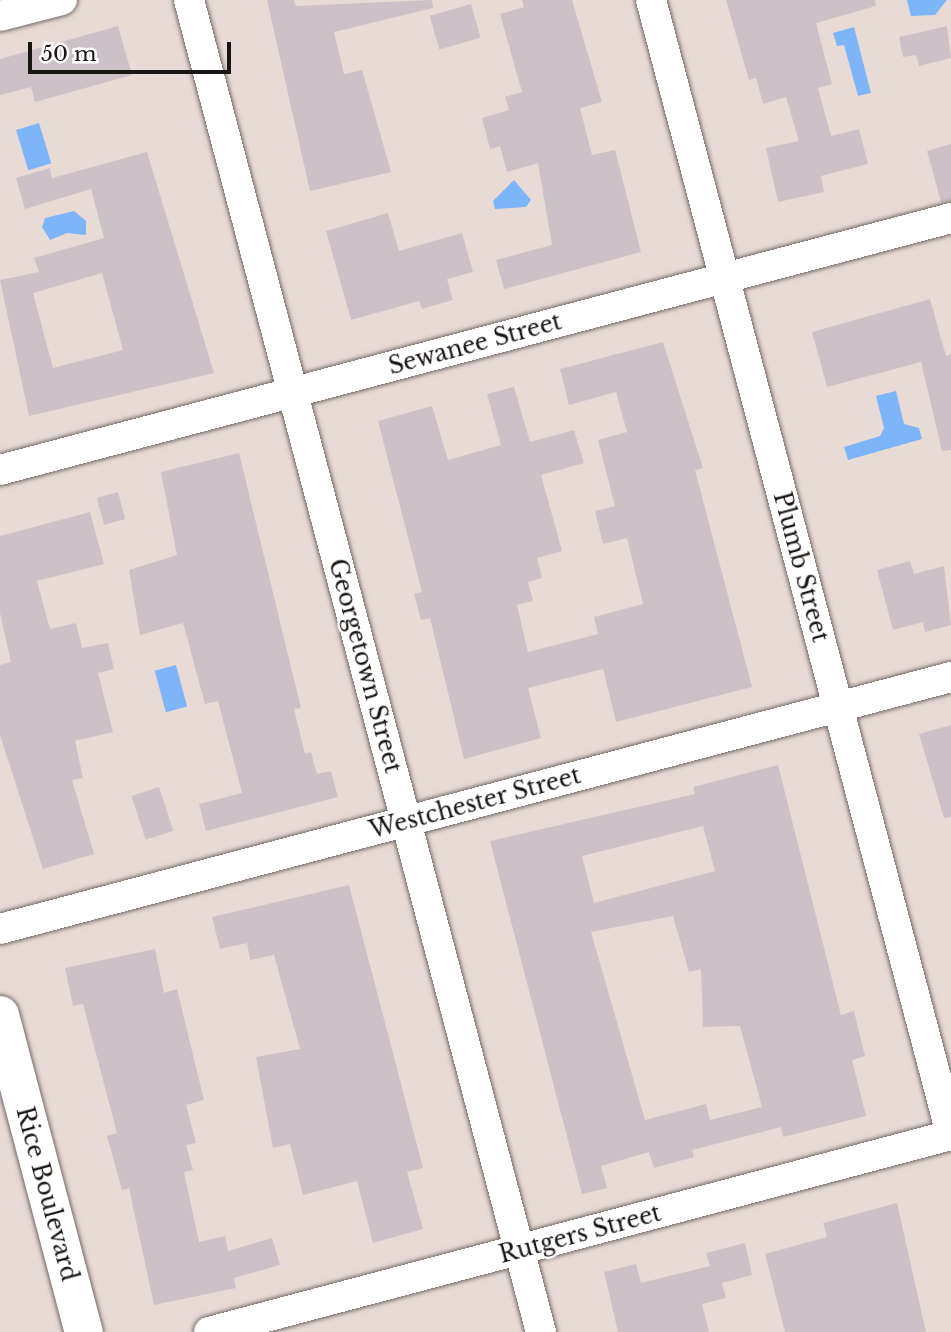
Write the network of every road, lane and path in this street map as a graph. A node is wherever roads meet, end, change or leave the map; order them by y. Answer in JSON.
{"nodes":[{"id":1,"x":62,"y":0,"type":"edge"},
{"id":2,"x":189,"y":0,"type":"edge"},
{"id":3,"x":651,"y":0,"type":"edge"},
{"id":4,"x":0,"y":16,"type":"edge"},
{"id":5,"x":951,"y":218,"type":"edge"},
{"id":6,"x":724,"y":278,"type":"junction"},
{"id":7,"x":293,"y":393,"type":"junction"},
{"id":8,"x":0,"y":470,"type":"edge"},
{"id":9,"x":951,"y":677,"type":"edge"},
{"id":10,"x":838,"y":706,"type":"junction"},
{"id":11,"x":406,"y":821,"type":"junction"},
{"id":12,"x":0,"y":929,"type":"edge"},
{"id":13,"x":0,"y":1015,"type":"edge"},
{"id":14,"x":951,"y":1135,"type":"edge"},
{"id":15,"x":520,"y":1250,"type":"junction"},
{"id":16,"x":84,"y":1332,"type":"edge"},
{"id":17,"x":209,"y":1332,"type":"edge"},
{"id":18,"x":541,"y":1332,"type":"edge"}],
"edges":[{"from":1,"to":4,"type":"street"},
{"from":2,"to":7,"type":"street","name":"Georgetown Street"},
{"from":3,"to":6,"type":"street","name":"Plumb Street"},
{"from":5,"to":6,"type":"street","name":"Sewanee Street"},
{"from":6,"to":7,"type":"street","name":"Sewanee Street"},
{"from":6,"to":10,"type":"street","name":"Plumb Street"},
{"from":7,"to":8,"type":"street","name":"Sewanee Street"},
{"from":7,"to":11,"type":"street","name":"Georgetown Street"},
{"from":9,"to":10,"type":"street","name":"Westchester Street"},
{"from":10,"to":11,"type":"street","name":"Westchester Street"},
{"from":10,"to":14,"type":"street","name":"Plumb Street"},
{"from":11,"to":12,"type":"street","name":"Westchester Street"},
{"from":11,"to":15,"type":"street","name":"Georgetown Street"},
{"from":13,"to":16,"type":"street","name":"Rice Boulevard"},
{"from":14,"to":15,"type":"street","name":"Rutgers Street"},
{"from":15,"to":17,"type":"street","name":"Rutgers Street"},
{"from":15,"to":18,"type":"street","name":"Georgetown Street"}]}
